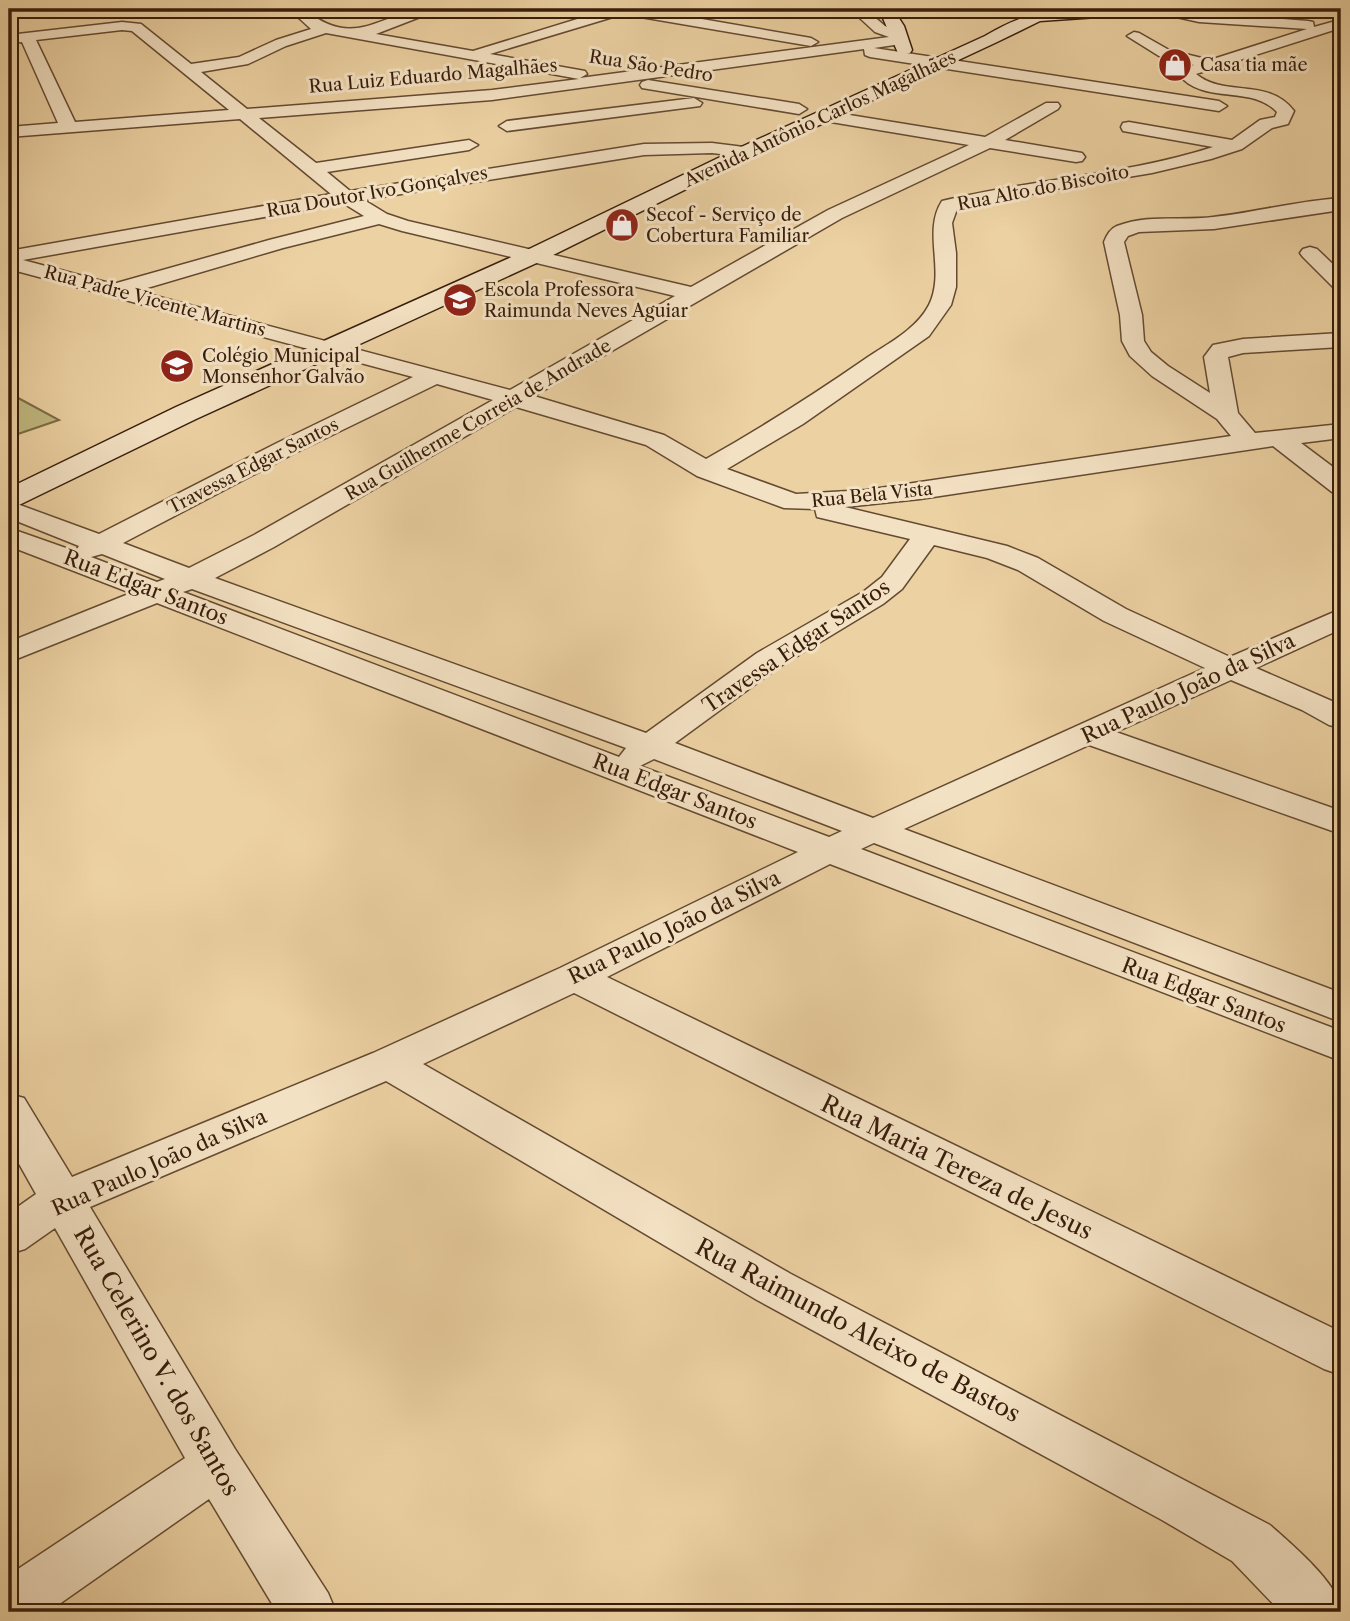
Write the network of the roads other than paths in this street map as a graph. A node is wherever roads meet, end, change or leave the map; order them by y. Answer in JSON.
{"nodes":[{"id":1,"x":296,"y":9,"type":"edge"},
{"id":2,"x":428,"y":9,"type":"edge"},
{"id":3,"x":623,"y":9,"type":"edge"},
{"id":4,"x":857,"y":9,"type":"edge"},
{"id":5,"x":886,"y":9,"type":"edge"},
{"id":6,"x":901,"y":9,"type":"edge"},
{"id":7,"x":1120,"y":9,"type":"edge"},
{"id":8,"x":1141,"y":9,"type":"edge"},
{"id":9,"x":1159,"y":9,"type":"edge"},
{"id":10,"x":1021,"y":15,"type":"edge"},
{"id":11,"x":994,"y":19,"type":"dead end"},
{"id":12,"x":1337,"y":27,"type":"edge"},
{"id":13,"x":325,"y":29,"type":"junction"},
{"id":14,"x":359,"y":35,"type":"junction"},
{"id":15,"x":1133,"y":36,"type":"dead end"},
{"id":16,"x":27,"y":37,"type":"junction"},
{"id":17,"x":9,"y":39,"type":"edge"},
{"id":18,"x":522,"y":40,"type":"junction"},
{"id":19,"x":899,"y":42,"type":"junction"},
{"id":20,"x":926,"y":43,"type":"dead end"},
{"id":21,"x":561,"y":47,"type":"dead end"},
{"id":22,"x":847,"y":48,"type":"junction"},
{"id":23,"x":471,"y":55,"type":"junction"},
{"id":24,"x":624,"y":60,"type":"dead end"},
{"id":25,"x":940,"y":62,"type":"junction"},
{"id":26,"x":1207,"y":64,"type":"junction"},
{"id":27,"x":186,"y":69,"type":"junction"},
{"id":28,"x":676,"y":70,"type":"junction"},
{"id":29,"x":609,"y":79,"type":"junction"},
{"id":30,"x":715,"y":96,"type":"junction"},
{"id":31,"x":1052,"y":106,"type":"dead end"},
{"id":32,"x":799,"y":109,"type":"junction"},
{"id":33,"x":1236,"y":109,"type":"dead end"},
{"id":34,"x":242,"y":114,"type":"junction"},
{"id":35,"x":825,"y":116,"type":"junction"},
{"id":36,"x":68,"y":126,"type":"junction"},
{"id":37,"x":507,"y":126,"type":"dead end"},
{"id":38,"x":1129,"y":127,"type":"dead end"},
{"id":39,"x":9,"y":132,"type":"edge"},
{"id":40,"x":987,"y":143,"type":"junction"},
{"id":41,"x":469,"y":145,"type":"dead end"},
{"id":42,"x":1236,"y":145,"type":"junction"},
{"id":43,"x":716,"y":147,"type":"junction"},
{"id":44,"x":746,"y":152,"type":"junction"},
{"id":45,"x":1076,"y":157,"type":"dead end"},
{"id":46,"x":313,"y":170,"type":"junction"},
{"id":47,"x":345,"y":197,"type":"junction"},
{"id":48,"x":1341,"y":204,"type":"edge"},
{"id":49,"x":380,"y":218,"type":"junction"},
{"id":50,"x":499,"y":247,"type":"junction"},
{"id":51,"x":1310,"y":253,"type":"dead end"},
{"id":52,"x":533,"y":256,"type":"junction"},
{"id":53,"x":9,"y":257,"type":"edge"},
{"id":54,"x":9,"y":263,"type":"edge"},
{"id":55,"x":1341,"y":284,"type":"edge"},
{"id":56,"x":116,"y":290,"type":"junction"},
{"id":57,"x":696,"y":295,"type":"junction"},
{"id":58,"x":301,"y":340,"type":"junction"},
{"id":59,"x":1341,"y":340,"type":"edge"},
{"id":60,"x":332,"y":348,"type":"junction"},
{"id":61,"x":435,"y":376,"type":"junction"},
{"id":62,"x":514,"y":399,"type":"junction"},
{"id":63,"x":1226,"y":414,"type":"junction"},
{"id":64,"x":1341,"y":431,"type":"edge"},
{"id":65,"x":1279,"y":438,"type":"junction"},
{"id":66,"x":1248,"y":441,"type":"junction"},
{"id":67,"x":57,"y":451,"type":"dead end"},
{"id":68,"x":706,"y":470,"type":"junction"},
{"id":69,"x":1341,"y":486,"type":"edge"},
{"id":70,"x":9,"y":499,"type":"edge"},
{"id":71,"x":793,"y":502,"type":"junction"},
{"id":72,"x":9,"y":509,"type":"edge"},
{"id":73,"x":9,"y":536,"type":"edge"},
{"id":74,"x":927,"y":536,"type":"junction"},
{"id":75,"x":103,"y":543,"type":"junction"},
{"id":76,"x":72,"y":559,"type":"junction"},
{"id":77,"x":191,"y":579,"type":"junction"},
{"id":78,"x":157,"y":591,"type":"junction"},
{"id":79,"x":1341,"y":618,"type":"edge"},
{"id":80,"x":9,"y":653,"type":"edge"},
{"id":81,"x":1227,"y":667,"type":"junction"},
{"id":82,"x":1341,"y":718,"type":"edge"},
{"id":83,"x":1090,"y":734,"type":"junction"},
{"id":84,"x":651,"y":746,"type":"junction"},
{"id":85,"x":618,"y":769,"type":"junction"},
{"id":86,"x":1341,"y":823,"type":"edge"},
{"id":87,"x":875,"y":831,"type":"junction"},
{"id":88,"x":828,"y":851,"type":"junction"},
{"id":89,"x":574,"y":977,"type":"junction"},
{"id":90,"x":1341,"y":1008,"type":"edge"},
{"id":91,"x":1295,"y":1010,"type":"junction"},
{"id":92,"x":1341,"y":1047,"type":"edge"},
{"id":93,"x":388,"y":1063,"type":"junction"},
{"id":94,"x":9,"y":1108,"type":"edge"},
{"id":95,"x":62,"y":1200,"type":"junction"},
{"id":96,"x":9,"y":1236,"type":"edge"},
{"id":97,"x":1341,"y":1355,"type":"edge"},
{"id":98,"x":217,"y":1465,"type":"junction"},
{"id":99,"x":9,"y":1606,"type":"edge"},
{"id":100,"x":308,"y":1612,"type":"edge"},
{"id":101,"x":1315,"y":1612,"type":"edge"}],
"edges":[{"from":1,"to":13,"type":"street","name":"Rua São Pedro"},
{"from":2,"to":14,"type":"street"},
{"from":3,"to":18,"type":"street"},
{"from":3,"to":22,"type":"street"},
{"from":4,"to":19,"type":"street"},
{"from":5,"to":19,"type":"main road"},
{"from":6,"to":19,"type":"main road"},
{"from":7,"to":8,"type":"main road"},
{"from":7,"to":10,"type":"main road"},
{"from":9,"to":12,"type":"street"},
{"from":10,"to":11,"type":"main road"},
{"from":10,"to":25,"type":"main road","name":"Avenida Antônio Carlos Magalhães"},
{"from":12,"to":26,"type":"street"},
{"from":13,"to":14,"type":"street","name":"Rua São Pedro"},
{"from":13,"to":27,"type":"street"},
{"from":14,"to":23,"type":"street","name":"Rua São Pedro"},
{"from":15,"to":26,"type":"street"},
{"from":16,"to":17,"type":"street"},
{"from":16,"to":27,"type":"street"},
{"from":16,"to":36,"type":"street"},
{"from":18,"to":21,"type":"street"},
{"from":18,"to":23,"type":"street"},
{"from":19,"to":20,"type":"main road","name":"Avenida Antônio Carlos Magalhães"},
{"from":19,"to":22,"type":"street","name":"Rua Luiz Eduardo Magalhães"},
{"from":19,"to":25,"type":"street"},
{"from":19,"to":32,"type":"main road","name":"Avenida Antônio Carlos Magalhães"},
{"from":22,"to":28,"type":"street","name":"Rua Luiz Eduardo Magalhães"},
{"from":23,"to":29,"type":"street","name":"Rua São Pedro"},
{"from":24,"to":28,"type":"street"},
{"from":25,"to":33,"type":"street"},
{"from":25,"to":35,"type":"main road","name":"Avenida Antônio Carlos Magalhães"},
{"from":26,"to":42,"type":"street","name":"Rua Alto do Biscoito"},
{"from":27,"to":34,"type":"street"},
{"from":28,"to":29,"type":"street","name":"Rua Luiz Eduardo Magalhães"},
{"from":29,"to":30,"type":"street","name":"Rua São Pedro"},
{"from":29,"to":34,"type":"street","name":"Rua Luiz Eduardo Magalhães"},
{"from":30,"to":32,"type":"street","name":"Rua São Pedro"},
{"from":30,"to":37,"type":"street"},
{"from":31,"to":40,"type":"street","name":"Rua Guilherme Correia de Andrade"},
{"from":32,"to":43,"type":"main road","name":"Avenida Antônio Carlos Magalhães"},
{"from":34,"to":36,"type":"street","name":"Rua Luiz Eduardo Magalhães"},
{"from":34,"to":46,"type":"street"},
{"from":35,"to":40,"type":"street"},
{"from":35,"to":44,"type":"main road","name":"Avenida Antônio Carlos Magalhães"},
{"from":36,"to":39,"type":"street","name":"Rua Luiz Eduardo Magalhães"},
{"from":38,"to":42,"type":"street"},
{"from":40,"to":45,"type":"street"},
{"from":40,"to":57,"type":"street","name":"Rua Guilherme Correia de Andrade"},
{"from":41,"to":46,"type":"street"},
{"from":42,"to":68,"type":"street","name":"Rua Alto do Biscoito"},
{"from":43,"to":44,"type":"street","name":"Rua Doutor Ivo Gonçalves"},
{"from":43,"to":47,"type":"street","name":"Rua Doutor Ivo Gonçalves"},
{"from":43,"to":50,"type":"main road","name":"Avenida Antônio Carlos Magalhães"},
{"from":44,"to":52,"type":"main road","name":"Avenida Antônio Carlos Magalhães"},
{"from":46,"to":47,"type":"street"},
{"from":47,"to":49,"type":"street"},
{"from":47,"to":53,"type":"street","name":"Rua Doutor Ivo Gonçalves"},
{"from":48,"to":63,"type":"street"},
{"from":49,"to":50,"type":"street"},
{"from":49,"to":56,"type":"street"},
{"from":50,"to":52,"type":"street"},
{"from":50,"to":58,"type":"main road","name":"Avenida Antônio Carlos Magalhães"},
{"from":51,"to":55,"type":"street"},
{"from":52,"to":57,"type":"street"},
{"from":52,"to":60,"type":"main road","name":"Avenida Antônio Carlos Magalhães"},
{"from":54,"to":56,"type":"street","name":"Rua Padre Vicente Martins"},
{"from":56,"to":58,"type":"street","name":"Rua Padre Vicente Martins"},
{"from":57,"to":62,"type":"street","name":"Rua Guilherme Correia de Andrade"},
{"from":58,"to":60,"type":"street","name":"Rua Bela Vista"},
{"from":58,"to":67,"type":"main road","name":"Avenida Antônio Carlos Magalhães"},
{"from":59,"to":63,"type":"street"},
{"from":60,"to":61,"type":"street","name":"Rua Bela Vista"},
{"from":60,"to":70,"type":"main road","name":"Avenida Antônio Carlos Magalhães"},
{"from":61,"to":62,"type":"street","name":"Rua Bela Vista"},
{"from":61,"to":75,"type":"street","name":"Travessa Edgar Santos"},
{"from":62,"to":68,"type":"street","name":"Rua Bela Vista"},
{"from":62,"to":77,"type":"street","name":"Rua Guilherme Correia de Andrade"},
{"from":63,"to":66,"type":"street"},
{"from":64,"to":65,"type":"street","name":"Rua Bela Vista"},
{"from":65,"to":66,"type":"street","name":"Rua Bela Vista"},
{"from":65,"to":69,"type":"street"},
{"from":66,"to":71,"type":"street","name":"Rua Bela Vista"},
{"from":68,"to":71,"type":"street","name":"Rua Bela Vista"},
{"from":71,"to":74,"type":"street"},
{"from":72,"to":75,"type":"street","name":"Rua Edgar Santos"},
{"from":73,"to":76,"type":"street","name":"Rua Edgar Santos"},
{"from":74,"to":81,"type":"street"},
{"from":74,"to":84,"type":"street","name":"Travessa Edgar Santos"},
{"from":75,"to":76,"type":"street","name":"Travessa Edgar Santos"},
{"from":75,"to":77,"type":"street","name":"Rua Edgar Santos"},
{"from":76,"to":78,"type":"street","name":"Rua Edgar Santos"},
{"from":77,"to":78,"type":"street","name":"Rua Guilherme Correia de Andrade"},
{"from":77,"to":84,"type":"street","name":"Rua Edgar Santos"},
{"from":78,"to":80,"type":"street","name":"Rua Guilherme Correia de Andrade"},
{"from":78,"to":85,"type":"street","name":"Rua Edgar Santos"},
{"from":79,"to":81,"type":"street","name":"Rua Paulo João da Silva"},
{"from":81,"to":82,"type":"street"},
{"from":81,"to":83,"type":"street","name":"Rua Paulo João da Silva"},
{"from":83,"to":86,"type":"street"},
{"from":83,"to":87,"type":"street","name":"Rua Paulo João da Silva"},
{"from":84,"to":85,"type":"street","name":"Travessa Edgar Santos"},
{"from":84,"to":87,"type":"street","name":"Rua Edgar Santos"},
{"from":85,"to":88,"type":"street","name":"Rua Edgar Santos"},
{"from":87,"to":88,"type":"street","name":"Rua Paulo João da Silva"},
{"from":87,"to":91,"type":"street","name":"Rua Edgar Santos"},
{"from":88,"to":89,"type":"street","name":"Rua Paulo João da Silva"},
{"from":88,"to":91,"type":"street","name":"Rua Edgar Santos"},
{"from":89,"to":93,"type":"street","name":"Rua Paulo João da Silva"},
{"from":89,"to":97,"type":"street","name":"Rua Maria Tereza de Jesus"},
{"from":90,"to":91,"type":"street","name":"Rua Edgar Santos"},
{"from":91,"to":92,"type":"street","name":"Rua Edgar Santos"},
{"from":93,"to":95,"type":"street","name":"Rua Paulo João da Silva"},
{"from":93,"to":101,"type":"street","name":"Rua Raimundo Aleixo de Bastos"},
{"from":94,"to":95,"type":"street","name":"Rua Celerino V. dos Santos"},
{"from":95,"to":96,"type":"street","name":"Rua Paulo João da Silva"},
{"from":95,"to":98,"type":"street","name":"Rua Celerino V. dos Santos"},
{"from":98,"to":99,"type":"street"},
{"from":98,"to":100,"type":"street","name":"Rua Celerino V. dos Santos"}]}
